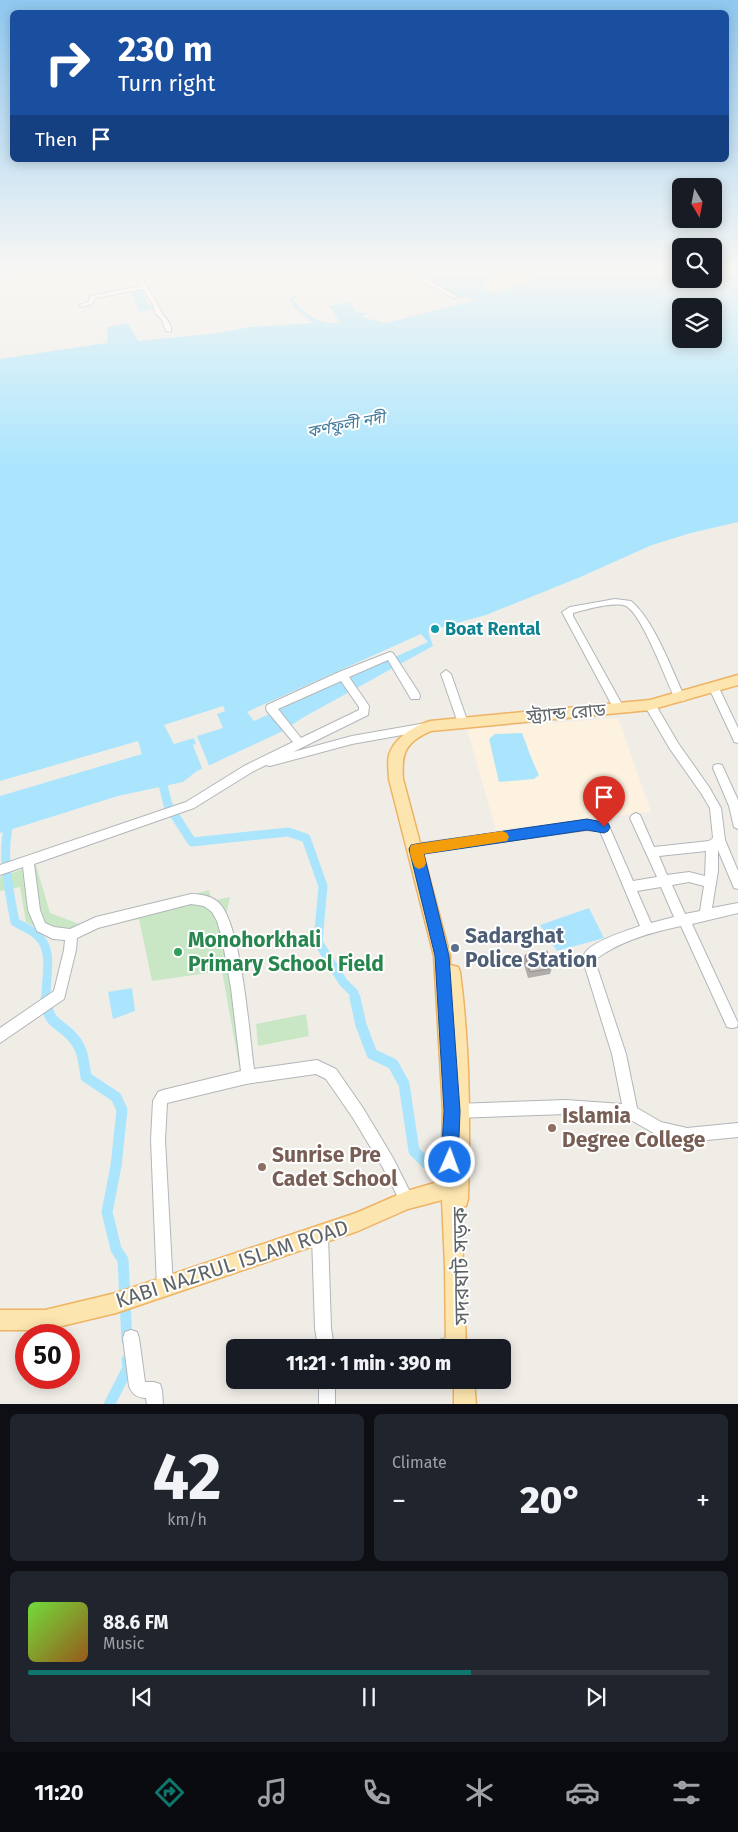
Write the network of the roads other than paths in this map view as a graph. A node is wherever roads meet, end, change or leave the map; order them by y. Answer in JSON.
{"nodes":[{"id":1,"x":446,"y":674,"type":"dead end"},
{"id":2,"x":342,"y":675,"type":"junction"},
{"id":3,"x":738,"y":680,"type":"edge"},
{"id":4,"x":714,"y":688,"type":"junction"},
{"id":5,"x":413,"y":692,"type":"dead end"},
{"id":6,"x":680,"y":698,"type":"junction"},
{"id":7,"x":650,"y":705,"type":"junction"},
{"id":8,"x":619,"y":708,"type":"junction"},
{"id":9,"x":462,"y":723,"type":"junction"},
{"id":10,"x":430,"y":726,"type":"junction"},
{"id":11,"x":296,"y":739,"type":"junction"},
{"id":12,"x":738,"y":739,"type":"edge"},
{"id":13,"x":400,"y":748,"type":"joint"},
{"id":14,"x":718,"y":768,"type":"dead end"},
{"id":15,"x":248,"y":769,"type":"junction"},
{"id":16,"x":636,"y":818,"type":"dead end"},
{"id":17,"x":738,"y":824,"type":"edge"},
{"id":18,"x":716,"y":843,"type":"junction"},
{"id":19,"x":419,"y":849,"type":"junction"},
{"id":20,"x":650,"y":852,"type":"junction"},
{"id":21,"x":26,"y":863,"type":"junction"},
{"id":22,"x":0,"y":870,"type":"edge"},
{"id":23,"x":663,"y":880,"type":"junction"},
{"id":24,"x":710,"y":882,"type":"junction"},
{"id":25,"x":738,"y":884,"type":"edge"},
{"id":26,"x":630,"y":887,"type":"junction"},
{"id":27,"x":738,"y":908,"type":"edge"},
{"id":28,"x":705,"y":915,"type":"junction"},
{"id":29,"x":683,"y":921,"type":"junction"},
{"id":30,"x":647,"y":930,"type":"junction"},
{"id":31,"x":71,"y":935,"type":"junction"},
{"id":32,"x":732,"y":1022,"type":"dead end"},
{"id":33,"x":0,"y":1036,"type":"edge"},
{"id":34,"x":248,"y":1077,"type":"junction"},
{"id":35,"x":457,"y":1111,"type":"junction"},
{"id":36,"x":631,"y":1112,"type":"junction"},
{"id":37,"x":738,"y":1130,"type":"edge"},
{"id":38,"x":455,"y":1187,"type":"junction"},
{"id":39,"x":407,"y":1200,"type":"junction"},
{"id":40,"x":320,"y":1236,"type":"junction"},
{"id":41,"x":165,"y":1286,"type":"junction"},
{"id":42,"x":0,"y":1320,"type":"edge"},
{"id":43,"x":131,"y":1338,"type":"dead end"},
{"id":44,"x":325,"y":1339,"type":"edge"},
{"id":45,"x":458,"y":1339,"type":"edge"},
{"id":46,"x":327,"y":1389,"type":"edge"},
{"id":47,"x":457,"y":1389,"type":"edge"},
{"id":48,"x":464,"y":1389,"type":"edge"},
{"id":49,"x":155,"y":1404,"type":"edge"},
{"id":50,"x":327,"y":1404,"type":"edge"},
{"id":51,"x":458,"y":1404,"type":"edge"},
{"id":52,"x":465,"y":1404,"type":"edge"}],
"edges":[{"from":1,"to":9,"type":"street"},
{"from":2,"to":5,"type":"street"},
{"from":2,"to":11,"type":"street"},
{"from":2,"to":11,"type":"street"},
{"from":3,"to":4,"type":"main road","name":"স্ট্র্যান্ড রোড"},
{"from":4,"to":6,"type":"main road","name":"স্ট্র্যান্ড রোড"},
{"from":4,"to":12,"type":"street"},
{"from":6,"to":7,"type":"main road","name":"স্ট্র্যান্ড রোড"},
{"from":6,"to":8,"type":"street"},
{"from":7,"to":8,"type":"main road","name":"স্ট্র্যান্ড রোড"},
{"from":7,"to":18,"type":"street"},
{"from":8,"to":9,"type":"main road","name":"স্ট্র্যান্ড রোড"},
{"from":9,"to":10,"type":"main road","name":"স্ট্র্যান্ড রোড"},
{"from":10,"to":13,"type":"main road","name":"স্ট্র্যান্ড রোড"},
{"from":10,"to":15,"type":"street"},
{"from":11,"to":15,"type":"street"},
{"from":13,"to":19,"type":"main road","name":"সদরঘাট সড়ক"},
{"from":14,"to":17,"type":"street"},
{"from":15,"to":21,"type":"street"},
{"from":16,"to":20,"type":"street"},
{"from":18,"to":20,"type":"street"},
{"from":18,"to":24,"type":"street"},
{"from":18,"to":25,"type":"street"},
{"from":19,"to":26,"type":"street"},
{"from":19,"to":35,"type":"main road","name":"সদরঘাট সড়ক"},
{"from":20,"to":23,"type":"street"},
{"from":21,"to":22,"type":"street"},
{"from":21,"to":31,"type":"street"},
{"from":23,"to":24,"type":"street"},
{"from":23,"to":26,"type":"street"},
{"from":23,"to":29,"type":"street"},
{"from":24,"to":28,"type":"street"},
{"from":26,"to":30,"type":"street"},
{"from":27,"to":28,"type":"street"},
{"from":28,"to":29,"type":"street"},
{"from":29,"to":30,"type":"street"},
{"from":29,"to":32,"type":"street"},
{"from":30,"to":36,"type":"street"},
{"from":31,"to":33,"type":"street"},
{"from":31,"to":34,"type":"street"},
{"from":34,"to":39,"type":"street"},
{"from":34,"to":41,"type":"street"},
{"from":35,"to":36,"type":"street"},
{"from":35,"to":38,"type":"main road","name":"সদরঘাট সড়ক"},
{"from":36,"to":37,"type":"street"},
{"from":38,"to":39,"type":"main road","name":"KABI NAZRUL ISLAM ROAD"},
{"from":38,"to":45,"type":"main road","name":"সদরঘাট সড়ক"},
{"from":39,"to":40,"type":"main road","name":"KABI NAZRUL ISLAM ROAD"},
{"from":40,"to":41,"type":"main road","name":"KABI NAZRUL ISLAM ROAD"},
{"from":40,"to":44,"type":"street"},
{"from":41,"to":42,"type":"main road","name":"KABI NAZRUL ISLAM ROAD"},
{"from":43,"to":49,"type":"street"},
{"from":46,"to":50,"type":"street"},
{"from":47,"to":51,"type":"main road"},
{"from":48,"to":52,"type":"main road"}]}
